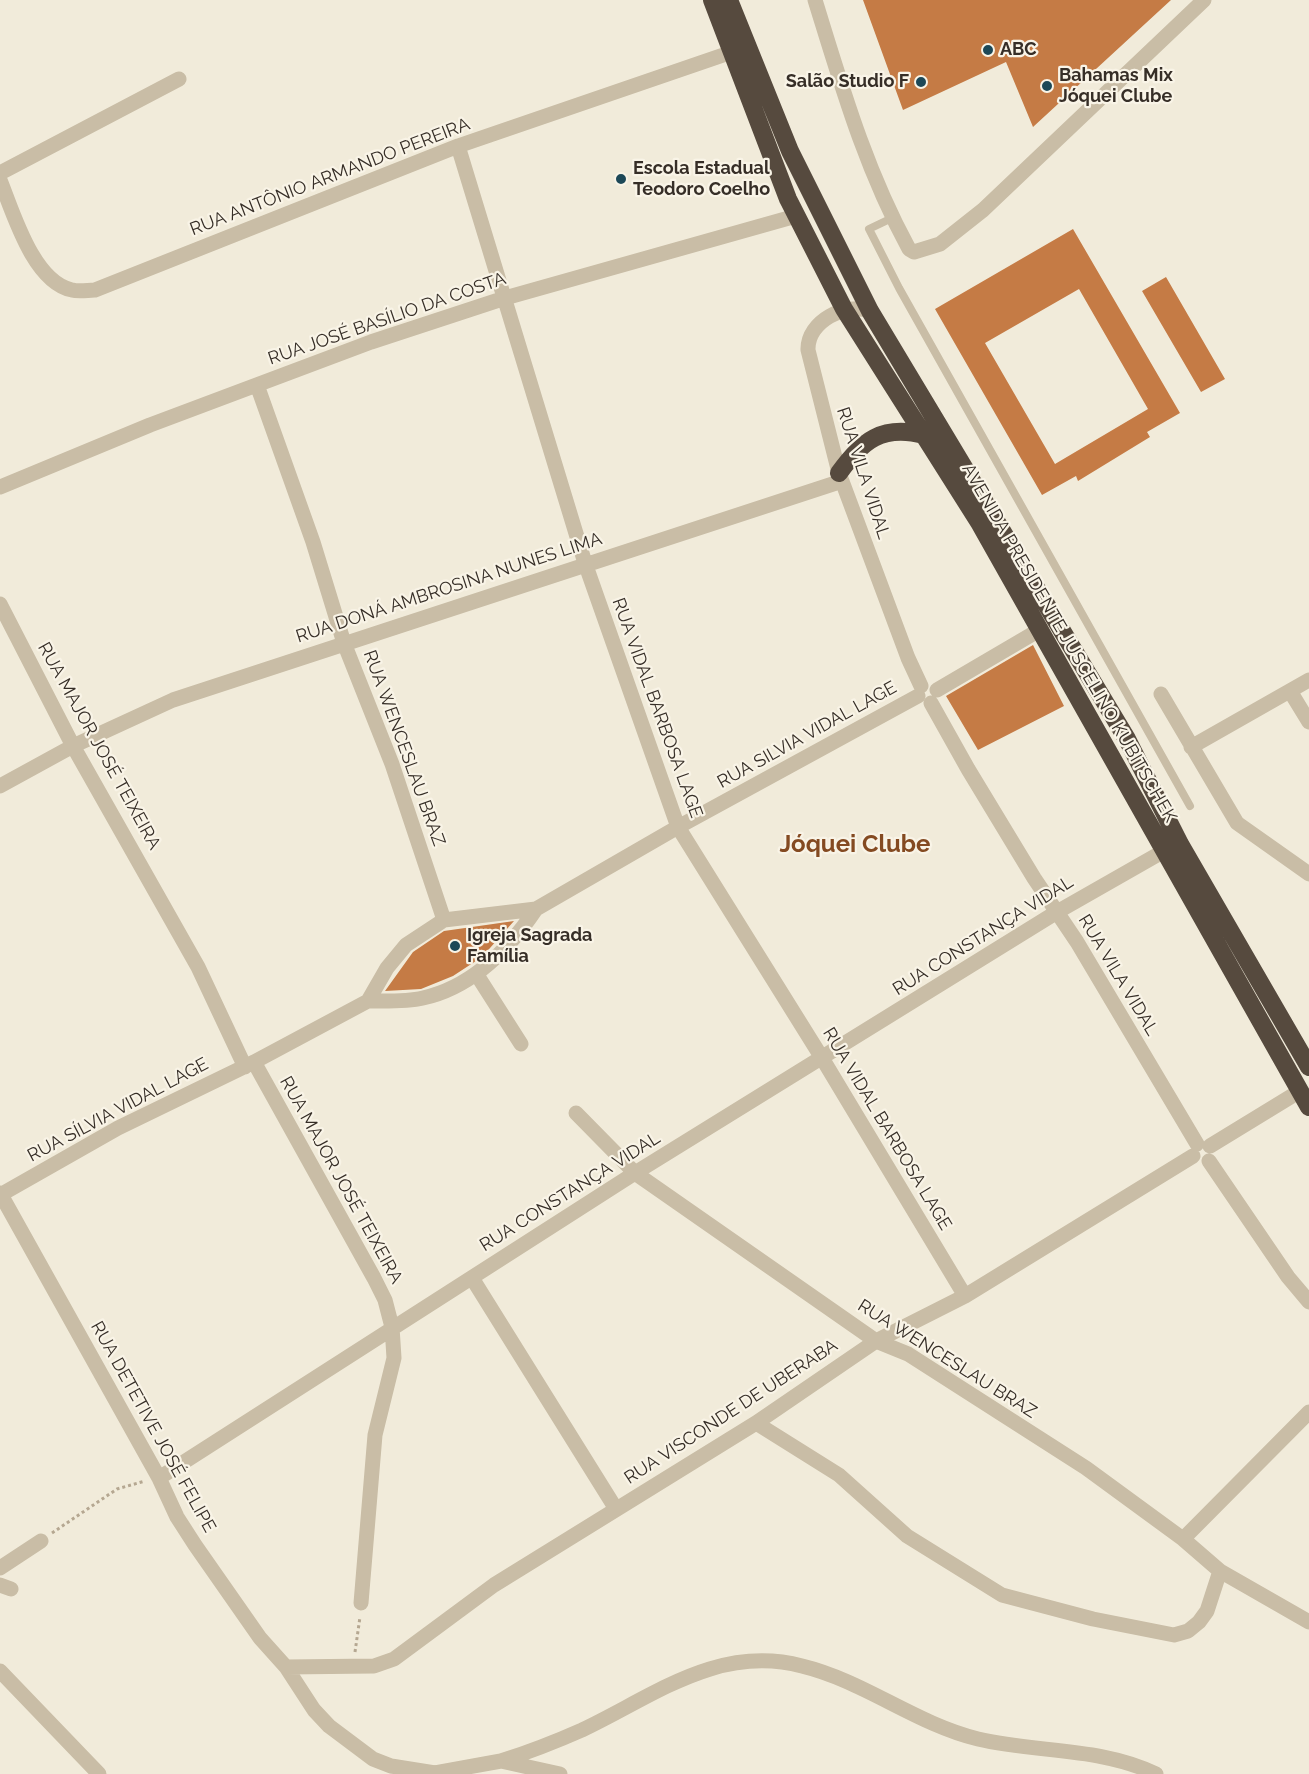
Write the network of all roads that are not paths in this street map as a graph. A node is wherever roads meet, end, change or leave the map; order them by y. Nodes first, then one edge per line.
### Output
1 (712, 0) edge
2 (729, 0) edge
3 (815, 0) edge
4 (1204, 0) edge
5 (732, 52) junction
6 (179, 79) dead end
7 (458, 146) junction
8 (0, 173) edge
9 (0, 180) edge
10 (796, 216) junction
11 (892, 218) junction
12 (855, 281) junction
13 (505, 298) junction
14 (844, 309) junction
15 (870, 311) junction
16 (257, 385) junction
17 (924, 435) junction
18 (841, 477) junction
19 (0, 487) edge
20 (585, 563) junction
21 (0, 604) edge
22 (1041, 629) junction
23 (344, 643) junction
24 (1309, 680) edge
25 (1290, 690) junction
26 (927, 694) junction
27 (1161, 694) dead end
28 (1309, 722) edge
29 (73, 746) junction
30 (1191, 747) junction
31 (0, 786) edge
32 (1190, 806) dead end
33 (678, 827) junction
34 (1164, 851) junction
35 (1309, 874) edge
36 (536, 909) junction
37 (1057, 912) junction
38 (444, 920) junction
39 (477, 975) junction
40 (368, 1001) junction
41 (521, 1044) dead end
42 (822, 1058) junction
43 (250, 1065) junction
44 (1309, 1067) edge
45 (1305, 1099) edge
46 (576, 1113) dead end
47 (1202, 1151) junction
48 (635, 1173) junction
49 (0, 1194) edge
50 (472, 1278) junction
51 (965, 1296) junction
52 (1309, 1302) edge
53 (392, 1327) junction
54 (876, 1341) junction
55 (1309, 1412) edge
56 (756, 1423) junction
57 (159, 1478) junction
58 (616, 1509) junction
59 (1183, 1539) junction
60 (40, 1541) road end
61 (0, 1568) edge
62 (1220, 1571) junction
63 (361, 1603) road end
64 (1309, 1622) edge
65 (286, 1667) junction
66 (0, 1671) edge
67 (501, 1761) junction
68 (99, 1774) edge
69 (560, 1774) edge
70 (1156, 1774) edge

1 - 5 highway, AVENIDA PRESIDENTE JUSCELINO KUBITSCHEK
2 - 12 highway, AVENIDA PRESIDENTE JUSCELINO KUBITSCHEK
3 - 11 street
4 - 11 street
5 - 7 street, RUA ANTÔNIO ARMANDO PEREIRA
5 - 10 highway, AVENIDA PRESIDENTE JUSCELINO KUBITSCHEK
6 - 8 street
7 - 9 street, RUA ANTÔNIO ARMANDO PEREIRA
7 - 13 street, RUA VIDAL BARBOSA LAGE
10 - 13 street, RUA JOSÉ BASÍLIO DA COSTA
10 - 14 highway, AVENIDA PRESIDENTE JUSCELINO KUBITSCHEK
11 - 32 lane
12 - 14 highway
12 - 15 highway, AVENIDA PRESIDENTE JUSCELINO KUBITSCHEK
13 - 16 street, RUA JOSÉ BASÍLIO DA COSTA
13 - 20 street, RUA VIDAL BARBOSA LAGE
14 - 15 street
14 - 17 highway, AVENIDA PRESIDENTE JUSCELINO KUBITSCHEK
14 - 18 street, RUA VILA VIDAL
15 - 44 highway, AVENIDA PRESIDENTE JUSCELINO KUBITSCHEK
16 - 19 street, RUA JOSÉ BASÍLIO DA COSTA
16 - 23 street, RUA WENCESLAU BRAZ
17 - 18 highway
17 - 22 highway, AVENIDA PRESIDENTE JUSCELINO KUBITSCHEK
18 - 20 street, RUA DONÁ AMBROSINA NUNES LIMA
18 - 26 street, RUA VILA VIDAL
20 - 23 street, RUA DONÁ AMBROSINA NUNES LIMA
20 - 33 street, RUA VIDAL BARBOSA LAGE
21 - 29 street, RUA MAJOR JOSÉ TEIXEIRA
22 - 26 street, RUA SILVIA VIDAL LAGE
22 - 34 highway, AVENIDA PRESIDENTE JUSCELINO KUBITSCHEK
23 - 29 street, RUA DONÁ AMBROSINA NUNES LIMA
23 - 38 street, RUA WENCESLAU BRAZ
24 - 25 street
25 - 28 street
25 - 30 street
26 - 33 street, RUA SILVIA VIDAL LAGE
26 - 37 street, RUA VILA VIDAL
27 - 30 street
29 - 31 street, RUA DONÁ AMBROSINA NUNES LIMA
29 - 43 street, RUA MAJOR JOSÉ TEIXEIRA
30 - 35 street
33 - 36 street, RUA SILVIA VIDAL LAGE
33 - 42 street, RUA VIDAL BARBOSA LAGE
34 - 37 street, RUA CONSTANÇA VIDAL
34 - 45 highway, AVENIDA PRESIDENTE JUSCELINO KUBITSCHEK
36 - 38 street, RUA SILVIA VIDAL LAGE
36 - 39 street
37 - 42 street, RUA CONSTANÇA VIDAL
37 - 47 street, RUA VILA VIDAL
38 - 40 street, RUA SILVIA VIDAL LAGE
39 - 40 street
39 - 41 street
40 - 43 street
42 - 48 street, RUA CONSTANÇA VIDAL
42 - 51 street, RUA VIDAL BARBOSA LAGE
43 - 49 street, RUA SÍLVIA VIDAL LAGE
43 - 53 street, RUA MAJOR JOSÉ TEIXEIRA
45 - 47 street, RUA VISCONDE DE UBERABA
46 - 48 street, RUA WENCESLAU BRAZ
47 - 51 street, RUA VISCONDE DE UBERABA
47 - 52 street, RUA VILA VIDAL
48 - 50 street, RUA CONSTANÇA VIDAL
48 - 54 street, RUA WENCESLAU BRAZ
49 - 57 street, RUA DETETIVE JOSÉ FELIPE
50 - 53 street, RUA CONSTANÇA VIDAL
50 - 58 street
51 - 54 street, RUA VISCONDE DE UBERABA
53 - 57 street, RUA CONSTANÇA VIDAL
53 - 63 street, RUA MAJOR JOSÉ TEIXEIRA
54 - 56 street, RUA VISCONDE DE UBERABA
54 - 59 street, RUA WENCESLAU BRAZ
55 - 59 street
56 - 58 street, RUA VISCONDE DE UBERABA
56 - 62 street
57 - 65 street, RUA DETETIVE JOSÉ FELIPE
58 - 65 street, RUA VISCONDE DE UBERABA
59 - 62 street, RUA WENCESLAU BRAZ
60 - 61 street
62 - 64 street, RUA WENCESLAU BRAZ
65 - 67 street, RUA DETETIVE JOSÉ FELIPE
66 - 68 street
67 - 69 street
67 - 70 street, RUA DETETIVE JOSÉ FELIPE

